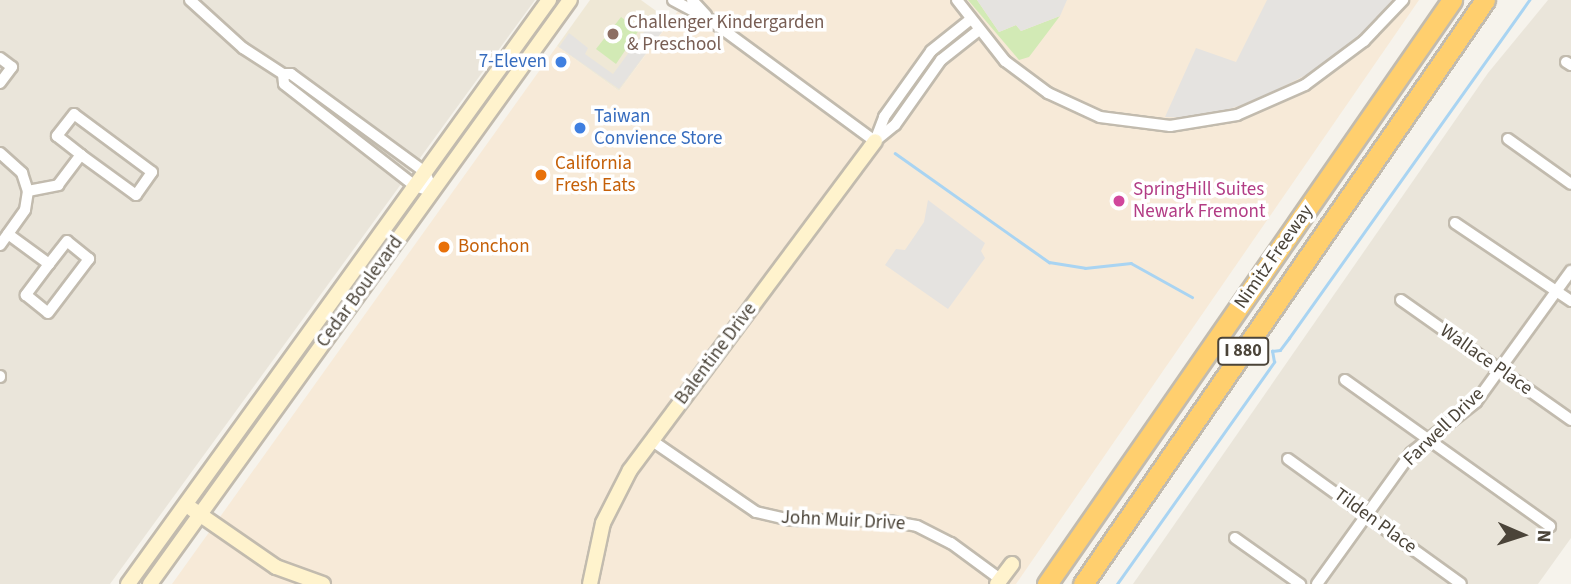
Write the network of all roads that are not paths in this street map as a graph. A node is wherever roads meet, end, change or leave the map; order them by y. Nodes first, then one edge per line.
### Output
1 (549, 0) edge
2 (570, 0) edge
3 (673, 0) edge
4 (692, 0) edge
5 (957, 0) edge
6 (1403, 0) edge
7 (1441, 0) edge
8 (1452, 0) edge
9 (1486, 1) edge
10 (194, 2) edge
11 (971, 19) junction
12 (710, 20) junction
13 (979, 30) junction
14 (0, 58) edge
15 (283, 74) junction
16 (0, 83) edge
17 (1368, 120) junction
18 (1508, 139) dead end
19 (875, 141) junction
20 (0, 153) edge
21 (81, 155) junction
22 (425, 172) junction
23 (1571, 184) edge
24 (415, 186) junction
25 (28, 191) junction
26 (433, 192) junction
27 (1455, 223) dead end
28 (8, 234) junction
29 (0, 245) edge
30 (49, 264) junction
31 (1571, 271) edge
32 (1556, 290) junction
33 (1401, 300) dead end
34 (1571, 301) edge
35 (1500, 369) junction
36 (1345, 380) dead end
37 (1571, 420) edge
38 (1427, 438) junction
39 (651, 440) junction
40 (1288, 459) dead end
41 (186, 504) junction
42 (199, 514) junction
43 (1367, 514) junction
44 (1550, 526) dead end
45 (1236, 538) dead end
46 (1012, 564) dead end
47 (998, 582) edge
48 (128, 584) edge
49 (150, 584) edge
50 (323, 584) edge
51 (590, 584) edge
52 (1047, 584) edge
53 (1083, 584) edge
54 (1300, 584) edge
55 (1317, 584) edge
56 (1461, 584) edge

1 - 22 main road, Cedar Boulevard
2 - 26 main road, Cedar Boulevard
3 - 12 street
4 - 12 street
5 - 11 street
6 - 13 street
7 - 17 highway
8 - 17 highway, Nimitz Freeway / I 880
9 - 53 highway, Nimitz Freeway / I 880
10 - 15 street
11 - 13 street
11 - 19 street, Balentine Drive
12 - 19 street
13 - 19 street, Balentine Drive
14 - 16 street
15 - 22 street
15 - 24 street
17 - 52 highway, Nimitz Freeway / I 880
18 - 23 street
19 - 39 main road, Balentine Drive
20 - 25 street
21 - 21 street
21 - 25 street
22 - 24 main road, Cedar Boulevard
22 - 26 street
24 - 26 street
24 - 41 main road, Cedar Boulevard
25 - 28 street
26 - 42 main road, Cedar Boulevard
27 - 32 street
28 - 29 street
28 - 30 street
30 - 30 street
31 - 32 street, Farwell Drive
32 - 34 street
32 - 35 street, Farwell Drive
33 - 35 street, Wallace Place
35 - 37 street, Wallace Place
35 - 38 street, Farwell Drive
36 - 38 street
38 - 43 street, Farwell Drive
38 - 44 street
39 - 47 street, John Muir Drive
39 - 51 main road, Balentine Drive
40 - 43 street, Tilden Place
41 - 42 main road
41 - 48 main road, Cedar Boulevard
42 - 49 main road, Cedar Boulevard
42 - 50 main road
43 - 55 street, Farwell Drive
43 - 56 street, Tilden Place
45 - 54 street
46 - 47 main road

